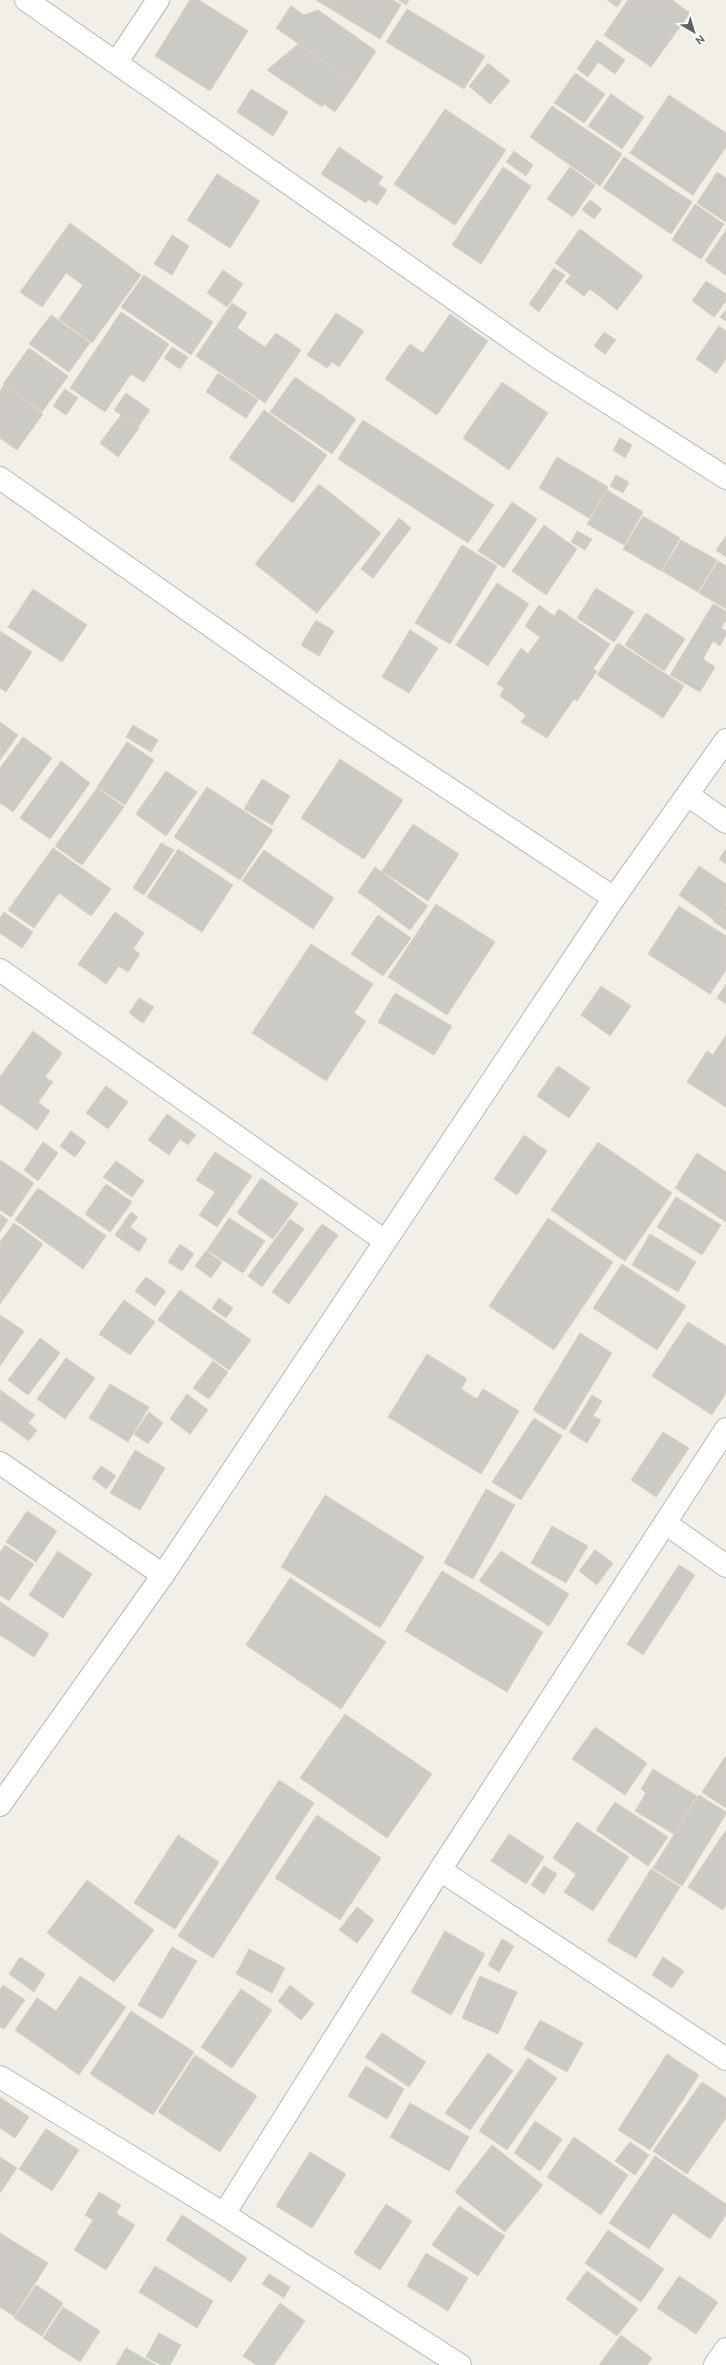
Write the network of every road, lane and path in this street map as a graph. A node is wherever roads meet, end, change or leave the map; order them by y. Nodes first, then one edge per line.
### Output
1 (26, 0) edge
2 (158, 0) edge
3 (116, 63) junction
4 (0, 478) edge
5 (726, 478) edge
6 (726, 740) edge
7 (688, 795) junction
8 (726, 822) edge
9 (614, 898) junction
10 (0, 970) edge
11 (385, 1241) junction
12 (726, 1429) edge
13 (0, 1463) edge
14 (665, 1523) junction
15 (726, 1566) edge
16 (163, 1575) junction
17 (0, 1805) edge
18 (440, 1870) junction
19 (726, 2059) edge
20 (0, 2077) edge
21 (224, 2214) junction
22 (726, 2349) edge
23 (460, 2365) edge
24 (715, 2365) edge

1 - 3 street
2 - 3 street
3 - 5 street
4 - 9 street
6 - 7 street
7 - 8 street
7 - 9 street
9 - 11 street
10 - 11 street
11 - 16 street
12 - 14 street
13 - 16 street
14 - 15 street
14 - 18 street
16 - 17 street
18 - 19 street
18 - 21 street
20 - 21 street
21 - 23 street
22 - 24 street

